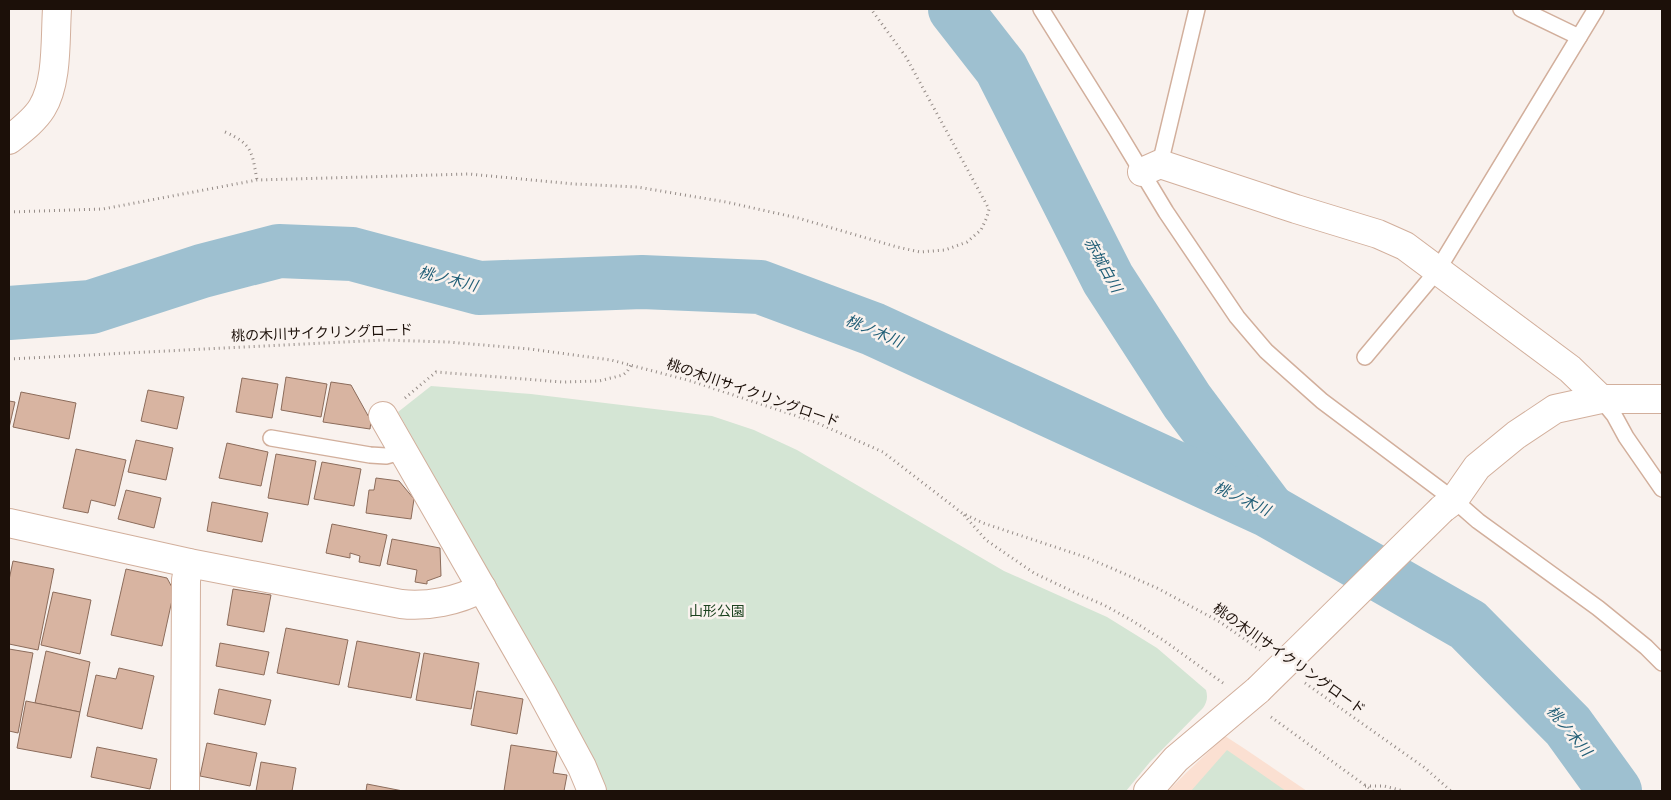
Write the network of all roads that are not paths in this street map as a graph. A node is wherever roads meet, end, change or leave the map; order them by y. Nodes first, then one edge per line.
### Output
1 (57, 9) edge
2 (1041, 9) edge
3 (1197, 9) edge
4 (1520, 9) edge
5 (1596, 9) edge
6 (1579, 38) junction
7 (9, 140) edge
8 (1151, 168) junction
9 (1437, 271) junction
10 (1365, 357) dead end
11 (1601, 399) junction
12 (1662, 399) edge
13 (383, 416) road end
14 (271, 438) dead end
15 (404, 451) junction
16 (1662, 489) edge
17 (1448, 504) junction
18 (9, 523) edge
19 (189, 564) junction
20 (482, 588) junction
21 (1662, 663) edge
22 (185, 791) edge
23 (592, 791) edge
24 (1148, 791) edge

1 - 7 street
2 - 8 lane
3 - 8 lane
4 - 6 lane
5 - 6 lane
6 - 9 lane
8 - 9 street
8 - 17 lane
9 - 10 lane
9 - 11 street
11 - 12 street
11 - 16 lane
11 - 17 street
13 - 15 street
14 - 15 lane
15 - 20 street
17 - 21 lane
17 - 24 street, bridge
18 - 19 street
19 - 20 street
19 - 22 street
20 - 23 street

